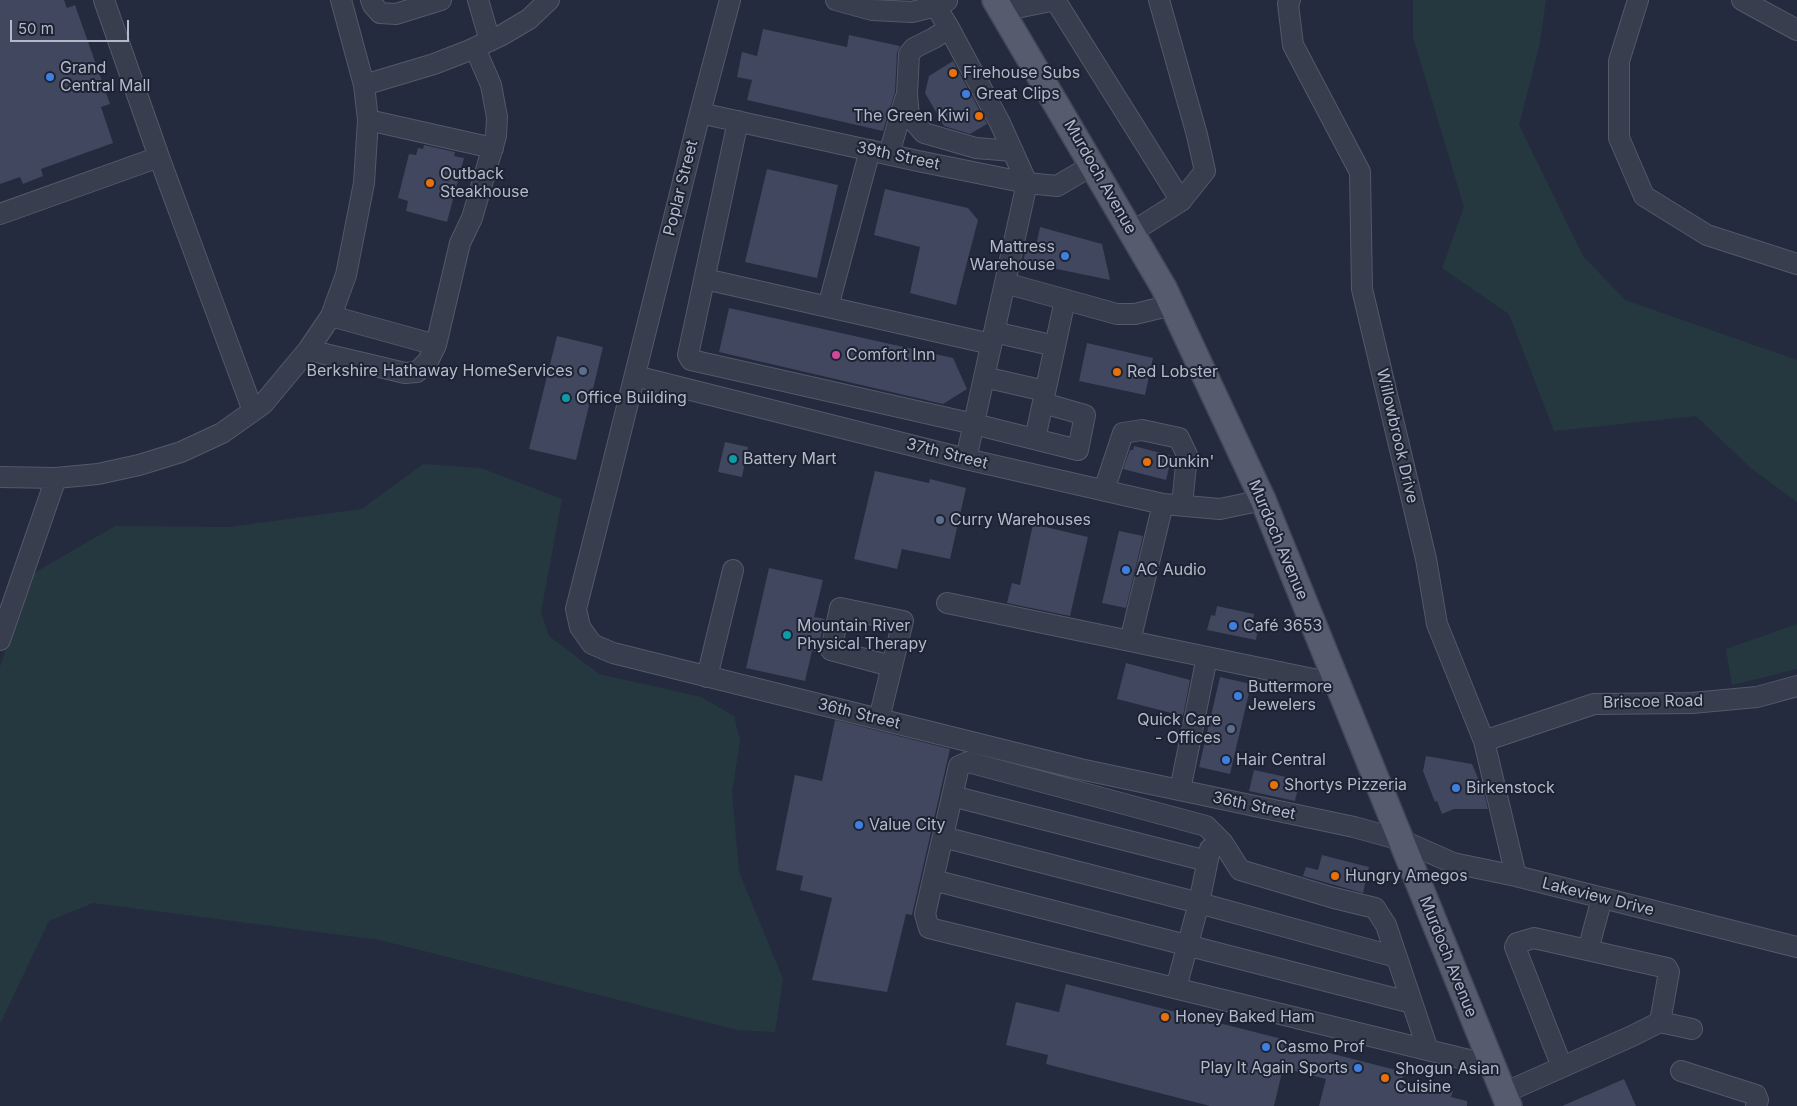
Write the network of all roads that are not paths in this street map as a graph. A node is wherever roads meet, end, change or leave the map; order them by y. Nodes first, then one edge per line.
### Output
1 (104, 0) edge
2 (341, 0) edge
3 (371, 0) edge
4 (441, 0) edge
5 (478, 0) edge
6 (550, 0) edge
7 (730, 0) edge
8 (836, 0) edge
9 (1055, 0) edge
10 (1159, 0) edge
11 (1290, 0) edge
12 (1638, 0) edge
13 (1742, 0) edge
14 (939, 2) edge
15 (998, 5) edge
16 (949, 28) junction
17 (1797, 30) edge
18 (482, 44) junction
19 (364, 85) junction
20 (907, 94) junction
21 (700, 113) junction
22 (368, 120) junction
23 (738, 121) junction
24 (492, 148) junction
25 (1013, 151) junction
26 (879, 152) junction
27 (159, 157) junction
28 (1093, 165) junction
29 (1027, 183) junction
30 (1181, 201) junction
31 (0, 214) edge
32 (1132, 232) junction
33 (1797, 264) edge
34 (705, 279) junction
35 (1005, 283) junction
36 (1065, 300) junction
37 (1172, 305) junction
38 (828, 307) junction
39 (331, 316) junction
40 (993, 338) junction
41 (436, 345) junction
42 (1055, 346) junction
43 (308, 350) junction
44 (635, 376) junction
45 (984, 377) junction
46 (1044, 397) junction
47 (253, 411) junction
48 (974, 424) junction
49 (1035, 439) junction
50 (966, 459) junction
51 (0, 477) edge
52 (56, 478) junction
53 (1104, 490) junction
54 (1263, 500) junction
55 (1172, 504) junction
56 (733, 570) dead end
57 (947, 603) dead end
58 (0, 640) edge
59 (1130, 641) junction
60 (1206, 657) junction
61 (891, 666) dead end
62 (707, 677) junction
63 (1337, 684) junction
64 (1797, 686) edge
65 (879, 719) junction
66 (1484, 741) junction
67 (1180, 790) junction
68 (952, 796) junction
69 (1214, 834) junction
70 (943, 837) junction
71 (1401, 840) junction
72 (1207, 861) junction
73 (1516, 876) junction
74 (933, 880) junction
75 (1602, 898) junction
76 (1199, 903) junction
77 (1186, 946) junction
78 (1797, 947) edge
79 (1588, 950) junction
80 (1396, 957) junction
81 (1176, 988) junction
82 (1412, 1003) junction
83 (1660, 1022) junction
84 (1692, 1029) dead end
85 (1428, 1050) junction
86 (1493, 1066) junction
87 (1562, 1067) junction
88 (1681, 1071) dead end
89 (1506, 1099) edge
90 (1756, 1106) edge

1 - 27 street
2 - 19 street
3 - 4 street
5 - 18 street
6 - 18 street
7 - 21 street, Poplar Street
8 - 14 street
9 - 15 street
9 - 30 street
10 - 30 street
11 - 66 street, Willowbrook Drive
12 - 33 street
13 - 17 street
14 - 16 street
15 - 28 main road, Murdoch Avenue
16 - 20 street
16 - 25 street
18 - 19 street
18 - 24 street
19 - 22 street
20 - 25 street
20 - 26 street
21 - 23 street, 39th Street
21 - 44 street, Poplar Street
22 - 24 street
22 - 39 street
23 - 26 street, 39th Street
23 - 34 street
24 - 41 street
25 - 29 street
26 - 29 street, 39th Street
26 - 38 street
27 - 31 street
27 - 47 street
28 - 29 street, 39th Street
28 - 32 main road, Murdoch Avenue
29 - 35 street
30 - 32 street
32 - 37 main road, Murdoch Avenue
34 - 38 street
34 - 48 street
35 - 36 street
35 - 40 street
36 - 37 street
36 - 42 street
37 - 54 main road, Murdoch Avenue
38 - 40 street
39 - 41 street
39 - 43 street
40 - 42 street
40 - 45 street
41 - 43 street
42 - 46 street
43 - 47 street
44 - 50 street, 37th Street
44 - 62 street, 36th Street
45 - 46 street
45 - 48 street
46 - 49 street
46 - 49 street
47 - 52 street
48 - 49 street
48 - 50 street
50 - 53 street, 37th Street
51 - 52 street
52 - 58 street
53 - 55 street, 37th Street
53 - 55 street
54 - 55 street, 37th Street
54 - 63 main road, Murdoch Avenue
55 - 59 street
56 - 62 street
57 - 59 street
59 - 60 street
60 - 63 street
60 - 67 street
61 - 65 street
62 - 65 street, 36th Street
63 - 71 main road, Murdoch Avenue
64 - 66 street, Briscoe Road
65 - 67 street, 36th Street
66 - 73 street, Willowbrook Drive
67 - 71 street, 36th Street
68 - 69 street
68 - 70 street
68 - 72 street
69 - 72 street
69 - 80 street
70 - 74 street
70 - 76 street
71 - 73 street, Lakeview Drive
71 - 86 main road, Murdoch Avenue
72 - 76 street
73 - 75 street, Lakeview Drive
74 - 77 street
74 - 81 street
75 - 78 street, Lakeview Drive
75 - 79 street
76 - 77 street
76 - 80 street
77 - 81 street
77 - 82 street
79 - 83 street
79 - 87 street
80 - 82 street
81 - 85 street
82 - 85 street
83 - 84 street
83 - 87 street
85 - 86 street
86 - 89 main road, Murdoch Avenue
87 - 89 street
88 - 90 street

